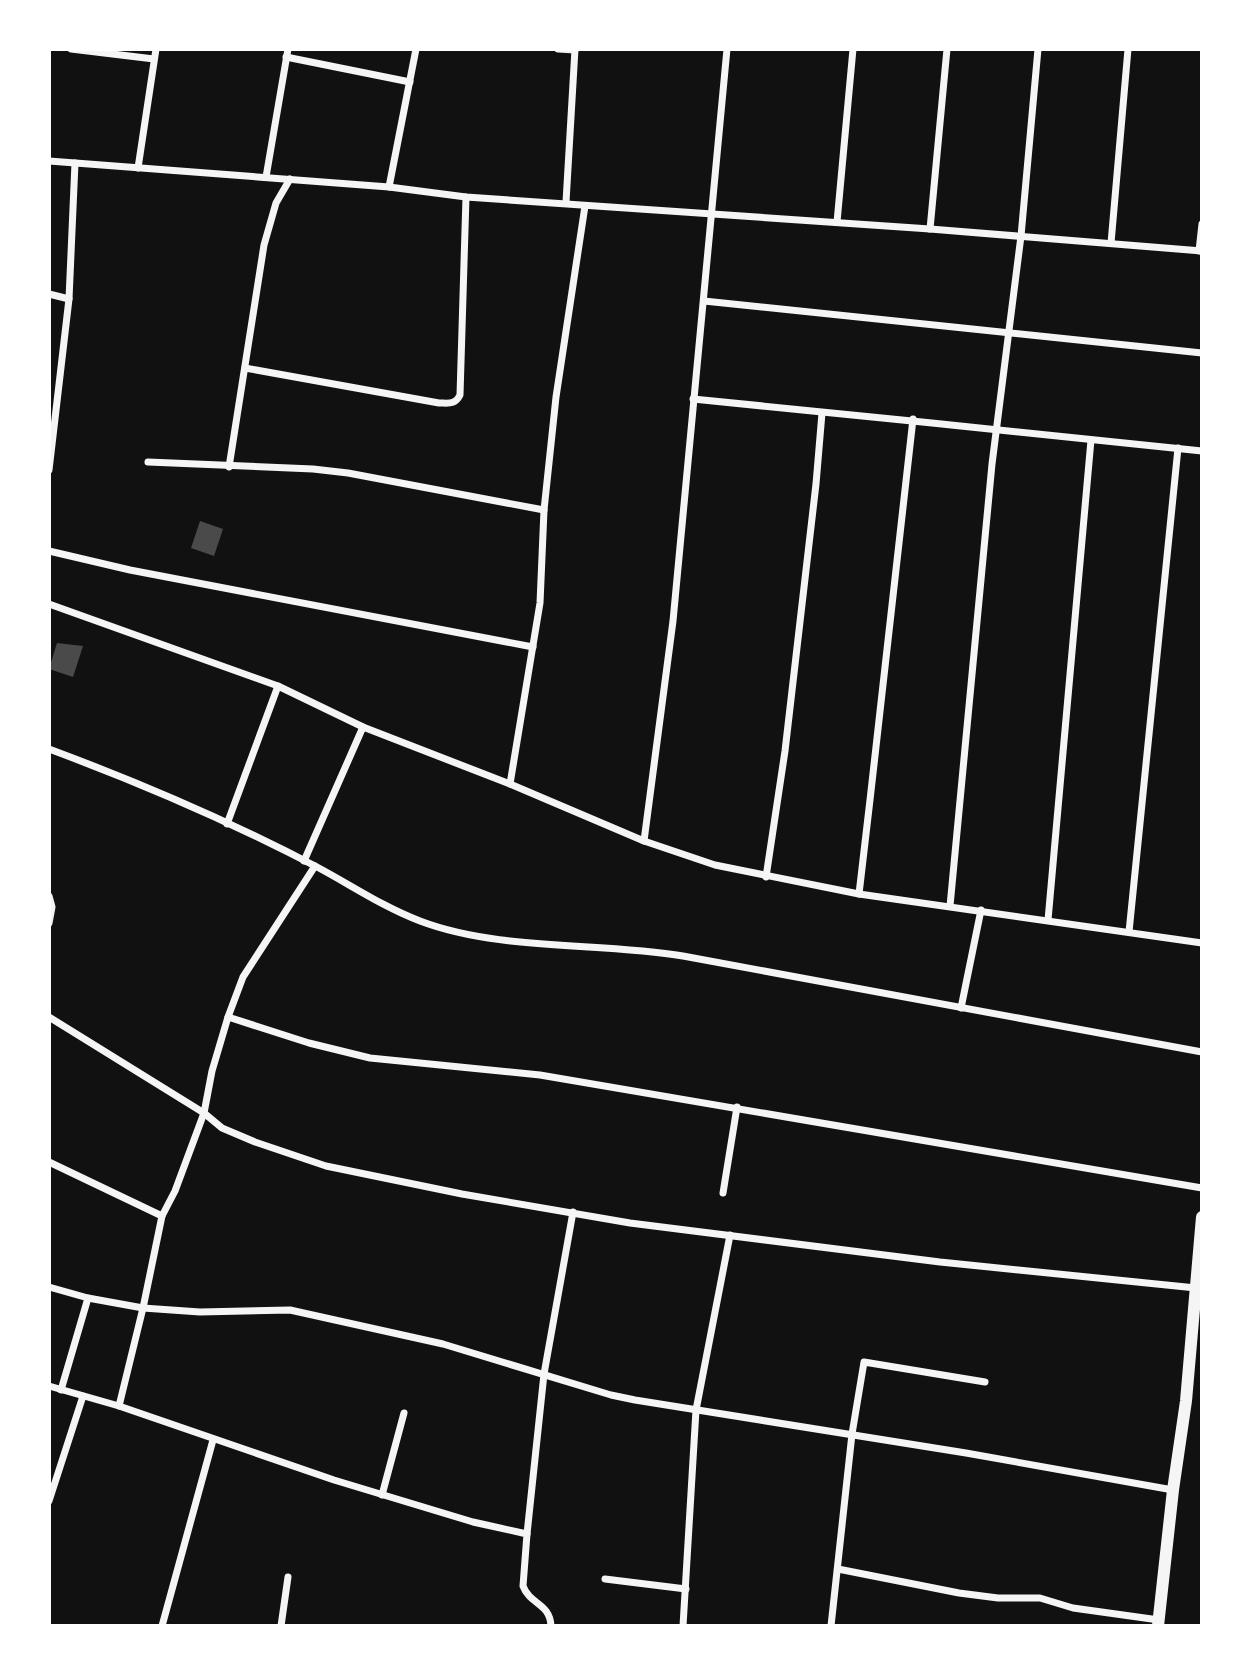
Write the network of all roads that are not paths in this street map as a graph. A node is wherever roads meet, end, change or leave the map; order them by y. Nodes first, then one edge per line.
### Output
1 (71, 49) edge
2 (156, 49) edge
3 (416, 49) edge
4 (558, 49) edge
5 (727, 49) edge
6 (853, 49) edge
7 (947, 49) edge
8 (1038, 49) edge
9 (1128, 49) edge
10 (575, 50) edge
11 (287, 53) edge
12 (154, 59) junction
13 (410, 82) junction
14 (49, 162) edge
15 (75, 163) junction
16 (138, 168) junction
17 (266, 177) junction
18 (290, 179) junction
19 (389, 187) junction
20 (466, 197) junction
21 (566, 202) junction
22 (585, 206) junction
23 (713, 213) junction
24 (837, 222) junction
25 (1202, 224) edge
26 (930, 229) junction
27 (1021, 236) junction
28 (1111, 243) junction
29 (1201, 251) edge
30 (49, 295) edge
31 (69, 299) junction
32 (704, 301) junction
33 (1009, 331) junction
34 (1202, 353) edge
35 (245, 368) junction
36 (693, 399) junction
37 (822, 413) junction
38 (913, 419) junction
39 (997, 430) junction
40 (1091, 440) junction
41 (1178, 448) junction
42 (1202, 451) edge
43 (148, 462) dead end
44 (229, 467) junction
45 (49, 470) edge
46 (544, 510) junction
47 (49, 551) edge
48 (49, 604) edge
49 (533, 647) junction
50 (278, 687) junction
51 (363, 727) junction
52 (49, 749) edge
53 (510, 784) junction
54 (228, 824) junction
55 (644, 841) junction
56 (304, 861) junction
57 (315, 866) junction
58 (766, 877) junction
59 (859, 894) junction
60 (49, 896) edge
61 (950, 906) junction
62 (981, 911) junction
63 (1048, 920) junction
64 (49, 923) edge
65 (1129, 932) junction
66 (1202, 943) edge
67 (961, 1008) junction
68 (49, 1017) edge
69 (228, 1017) junction
70 (1202, 1052) edge
71 (737, 1107) junction
72 (204, 1113) junction
73 (49, 1162) edge
74 (1202, 1188) edge
75 (723, 1192) dead end
76 (573, 1212) junction
77 (162, 1216) junction
78 (1202, 1217) edge
79 (730, 1235) junction
80 (49, 1287) edge
81 (1196, 1288) junction
82 (88, 1298) junction
83 (143, 1308) junction
84 (544, 1374) junction
85 (985, 1382) dead end
86 (49, 1386) edge
87 (61, 1390) junction
88 (83, 1396) junction
89 (119, 1406) junction
90 (696, 1410) junction
91 (404, 1413) dead end
92 (852, 1434) junction
93 (213, 1440) junction
94 (1173, 1490) junction
95 (382, 1495) junction
96 (49, 1501) edge
97 (527, 1534) junction
98 (838, 1569) junction
99 (288, 1577) dead end
100 (605, 1579) dead end
101 (685, 1589) junction
102 (1158, 1623) edge
103 (162, 1626) edge
104 (281, 1626) edge
105 (551, 1626) edge
106 (683, 1626) edge
107 (831, 1626) edge

1 - 12 street
2 - 12 street
3 - 13 street
4 - 10 street
5 - 23 street
6 - 24 street
7 - 26 street
8 - 27 street
9 - 28 street
10 - 21 street
11 - 13 street
11 - 17 street
12 - 16 street
13 - 19 street
14 - 15 street
15 - 16 street
15 - 31 street
16 - 17 street
17 - 18 street
18 - 19 street
18 - 35 street
19 - 20 street
20 - 21 street
20 - 35 street
21 - 22 street
22 - 23 street
22 - 46 street
23 - 24 street
23 - 32 street
24 - 26 street
25 - 29 street
26 - 27 street
27 - 28 street
27 - 33 street
28 - 29 street
30 - 31 street
31 - 45 street
32 - 33 street
32 - 36 street
33 - 34 street
33 - 39 street
35 - 44 street
36 - 37 street
36 - 55 street
37 - 38 street
37 - 58 street
38 - 39 street
38 - 59 street
39 - 40 street
39 - 61 street
40 - 41 street
40 - 63 street
41 - 42 street
41 - 65 street
43 - 44 street
44 - 46 street
46 - 49 street
47 - 49 street
48 - 50 street
49 - 53 street
50 - 51 street
50 - 54 street
51 - 53 street
51 - 56 street
52 - 54 street
53 - 55 street
54 - 56 street
55 - 58 street
56 - 57 street
57 - 67 street
57 - 69 street
58 - 59 street
59 - 61 street
60 - 64 street
61 - 62 street
62 - 63 street
62 - 67 street
63 - 65 street
65 - 66 street
67 - 70 street
68 - 72 street
69 - 71 street
69 - 72 street
71 - 74 street
71 - 75 street
72 - 76 street
72 - 77 street
73 - 77 street
76 - 79 street
76 - 84 street
77 - 83 street
78 - 81 street
79 - 81 street
79 - 90 street
80 - 82 street
81 - 94 street
82 - 83 street
82 - 87 street
83 - 84 street
83 - 89 street
84 - 90 street
84 - 97 street
85 - 92 street
86 - 87 street
87 - 88 street
88 - 89 street
88 - 96 street
89 - 93 street
90 - 92 street
90 - 101 street
91 - 95 street
92 - 94 street
92 - 98 street
93 - 95 street
93 - 103 street
94 - 102 street
95 - 97 street
97 - 105 street
98 - 102 street
98 - 107 street
99 - 104 street
100 - 101 street
101 - 106 street

